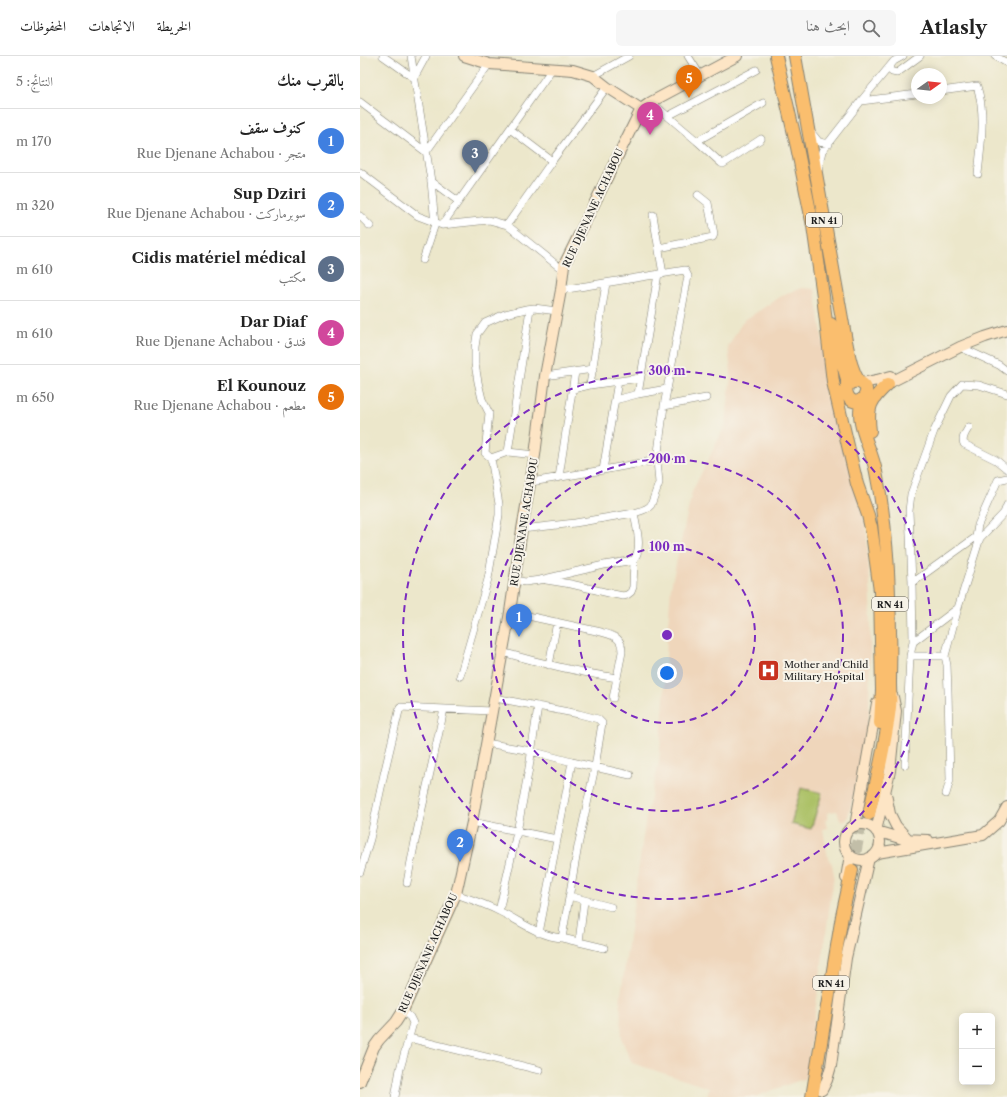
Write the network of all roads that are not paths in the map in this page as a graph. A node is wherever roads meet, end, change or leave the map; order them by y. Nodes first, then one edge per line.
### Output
1 (383, 56) edge
2 (411, 56) edge
3 (426, 56) edge
4 (464, 56) edge
5 (629, 56) edge
6 (688, 56) edge
7 (737, 56) edge
8 (776, 56) edge
9 (795, 56) edge
10 (903, 56) edge
11 (920, 56) edge
12 (988, 56) edge
13 (1001, 60) edge
14 (485, 61) edge
15 (888, 68) junction
16 (552, 69) junction
17 (756, 70) dead end
18 (700, 75) junction
19 (593, 76) junction
20 (414, 78) junction
21 (607, 87) junction
22 (947, 89) edge
23 (911, 95) edge
24 (861, 101) junction
25 (360, 102) edge
26 (651, 102) junction
27 (763, 103) dead end
28 (641, 108) junction
29 (668, 116) junction
30 (510, 129) junction
31 (808, 129) junction
32 (761, 140) dead end
33 (697, 141) junction
34 (828, 144) junction
35 (426, 152) junction
36 (552, 161) junction
37 (360, 172) edge
38 (978, 174) dead end
39 (816, 176) junction
40 (431, 181) junction
41 (698, 195) dead end
42 (458, 201) junction
43 (653, 215) dead end
44 (360, 216) edge
45 (439, 225) junction
46 (507, 225) junction
47 (370, 226) dead end
48 (659, 248) junction
49 (423, 260) dead end
50 (563, 270) junction
51 (661, 274) junction
52 (606, 283) junction
53 (561, 290) junction
54 (823, 296) junction
55 (530, 309) junction
56 (557, 311) junction
57 (1007, 331) edge
58 (960, 347) junction
59 (927, 363) junction
60 (593, 369) junction
61 (1007, 371) edge
62 (575, 372) junction
63 (545, 376) junction
64 (640, 378) junction
65 (618, 381) junction
66 (888, 384) junction
67 (590, 385) junction
68 (573, 389) junction
69 (667, 389) junction
70 (863, 389) junction
71 (847, 390) junction
72 (638, 394) junction
73 (1007, 394) edge
74 (706, 398) dead end
75 (615, 400) junction
76 (664, 406) junction
77 (969, 427) dead end
78 (508, 452) junction
79 (535, 455) junction
80 (491, 458) junction
81 (657, 460) junction
82 (1007, 469) edge
83 (603, 470) junction
84 (876, 470) junction
85 (559, 477) junction
86 (1007, 478) edge
87 (531, 482) junction
88 (1007, 505) edge
89 (634, 513) junction
90 (522, 529) junction
91 (872, 533) junction
92 (978, 537) junction
93 (634, 560) junction
94 (515, 580) junction
95 (540, 580) junction
96 (912, 583) junction
97 (958, 608) junction
98 (510, 612) junction
99 (557, 622) junction
100 (913, 642) junction
101 (502, 652) junction
102 (910, 656) junction
103 (945, 656) junction
104 (549, 665) junction
105 (460, 676) dead end
106 (617, 678) junction
107 (886, 688) junction
108 (495, 698) junction
109 (613, 698) dead end
110 (538, 706) junction
111 (444, 709) junction
112 (492, 711) junction
113 (486, 743) junction
114 (531, 751) junction
115 (572, 762) junction
116 (905, 765) dead end
117 (595, 767) junction
118 (630, 776) dead end
119 (886, 791) junction
120 (946, 794) dead end
121 (1007, 808) edge
122 (867, 815) junction
123 (472, 822) junction
124 (855, 826) junction
125 (876, 831) junction
126 (517, 832) junction
127 (557, 839) junction
128 (908, 844) junction
129 (850, 855) junction
130 (873, 855) junction
131 (858, 871) junction
132 (360, 872) edge
133 (407, 883) dead end
134 (456, 894) junction
135 (569, 896) junction
136 (584, 901) junction
137 (611, 906) dead end
138 (499, 911) junction
139 (539, 932) junction
140 (562, 938) junction
141 (579, 942) junction
142 (604, 948) dead end
143 (403, 1011) junction
144 (409, 1038) junction
145 (539, 1070) dead end
146 (360, 1082) edge
147 (817, 1093) edge
148 (395, 1097) edge

1 - 20 street
2 - 20 street
3 - 20 street
4 - 14 main road
5 - 19 street
6 - 18 street
7 - 18 main road
8 - 54 highway, RN 41
9 - 31 highway, RN 41
10 - 15 street
11 - 15 street
12 - 13 street
14 - 16 main road
14 - 35 street
15 - 24 street
16 - 19 main road
16 - 30 street
17 - 29 street
18 - 26 main road
19 - 21 main road
20 - 35 street
21 - 28 main road
21 - 36 street
22 - 38 street
23 - 24 street
24 - 34 street
25 - 35 street
26 - 28 main road
26 - 29 street
27 - 33 street
28 - 50 main road, RUE DJENANE ACHABOU
29 - 33 street
30 - 36 street
30 - 42 street
31 - 34 street
31 - 39 highway, RN 41
32 - 33 street
34 - 39 street
35 - 40 street
36 - 46 street
37 - 45 street
39 - 70 highway, RN 41
40 - 42 street
40 - 45 street
41 - 48 street
42 - 45 street
43 - 48 street
44 - 47 street
45 - 46 street
45 - 49 street
46 - 50 street
48 - 51 street
50 - 53 main road, RUE DJENANE ACHABOU
51 - 52 street
51 - 64 street
51 - 69 street
52 - 53 street
52 - 60 street
53 - 56 main road, RUE DJENANE ACHABOU
54 - 71 highway, RN 41
54 - 91 highway
55 - 56 street
55 - 78 street
55 - 80 street
56 - 63 main road, RUE DJENANE ACHABOU
57 - 58 main road
58 - 59 main road
58 - 61 street
59 - 66 main road
59 - 70 main road
60 - 62 street
60 - 67 street
62 - 63 street
62 - 68 street
63 - 79 main road, RUE DJENANE ACHABOU
64 - 65 street
64 - 72 street
65 - 67 street
65 - 75 street
66 - 70 main road
66 - 84 highway
67 - 68 street
68 - 85 street
69 - 72 street
69 - 76 street
70 - 71 highway
70 - 71 highway
70 - 84 highway, RN 41
71 - 91 highway, RN 41
72 - 75 street
73 - 96 street
74 - 76 street
75 - 83 street
76 - 81 street
77 - 82 street
78 - 79 street
78 - 80 street
79 - 87 main road, RUE DJENANE ACHABOU
80 - 105 street
81 - 83 street
81 - 89 street
83 - 85 street
84 - 107 highway, RN 41
85 - 87 street
86 - 92 street
87 - 90 main road, RUE DJENANE ACHABOU
88 - 92 street
89 - 90 street
89 - 93 street
90 - 94 main road, RUE DJENANE ACHABOU
91 - 107 highway, RN 41
92 - 96 street
92 - 97 street
93 - 95 street
93 - 95 street
94 - 95 street
94 - 98 main road, RUE DJENANE ACHABOU
96 - 100 street
97 - 100 street
97 - 103 street
98 - 99 street
98 - 101 main road, RUE DJENANE ACHABOU
99 - 104 street
99 - 106 street
100 - 102 street
101 - 104 street
101 - 108 main road, RUE DJENANE ACHABOU
102 - 103 street
102 - 116 street
103 - 120 street
104 - 106 street
106 - 109 street
107 - 119 main road
107 - 122 highway, RN 41
108 - 110 street
108 - 112 main road, RUE DJENANE ACHABOU
110 - 114 street
110 - 117 street
111 - 112 street
111 - 132 street
111 - 133 street
112 - 113 main road, RUE DJENANE ACHABOU
113 - 114 street
113 - 123 main road, RUE DJENANE ACHABOU
114 - 115 street
114 - 126 street
115 - 117 street
115 - 127 street
117 - 118 street
117 - 135 street
119 - 122 main road
119 - 128 main road
121 - 128 main road
122 - 124 main road
122 - 125 main road
123 - 126 street
123 - 134 main road, RUE DJENANE ACHABOU
124 - 125 main road
124 - 129 main road
125 - 128 main road
125 - 130 main road
126 - 127 street
126 - 138 street
127 - 139 street
128 - 130 main road
128 - 131 main road
129 - 130 main road
129 - 131 main road
130 - 131 main road
131 - 147 highway, RN 41
134 - 138 street
134 - 143 main road, RUE DJENANE ACHABOU
135 - 136 street
135 - 140 street
136 - 137 street
136 - 141 street
138 - 139 street
139 - 140 street
140 - 141 street
141 - 142 street
143 - 144 street
143 - 146 main road, RUE DJENANE ACHABOU
144 - 145 street
144 - 148 street

